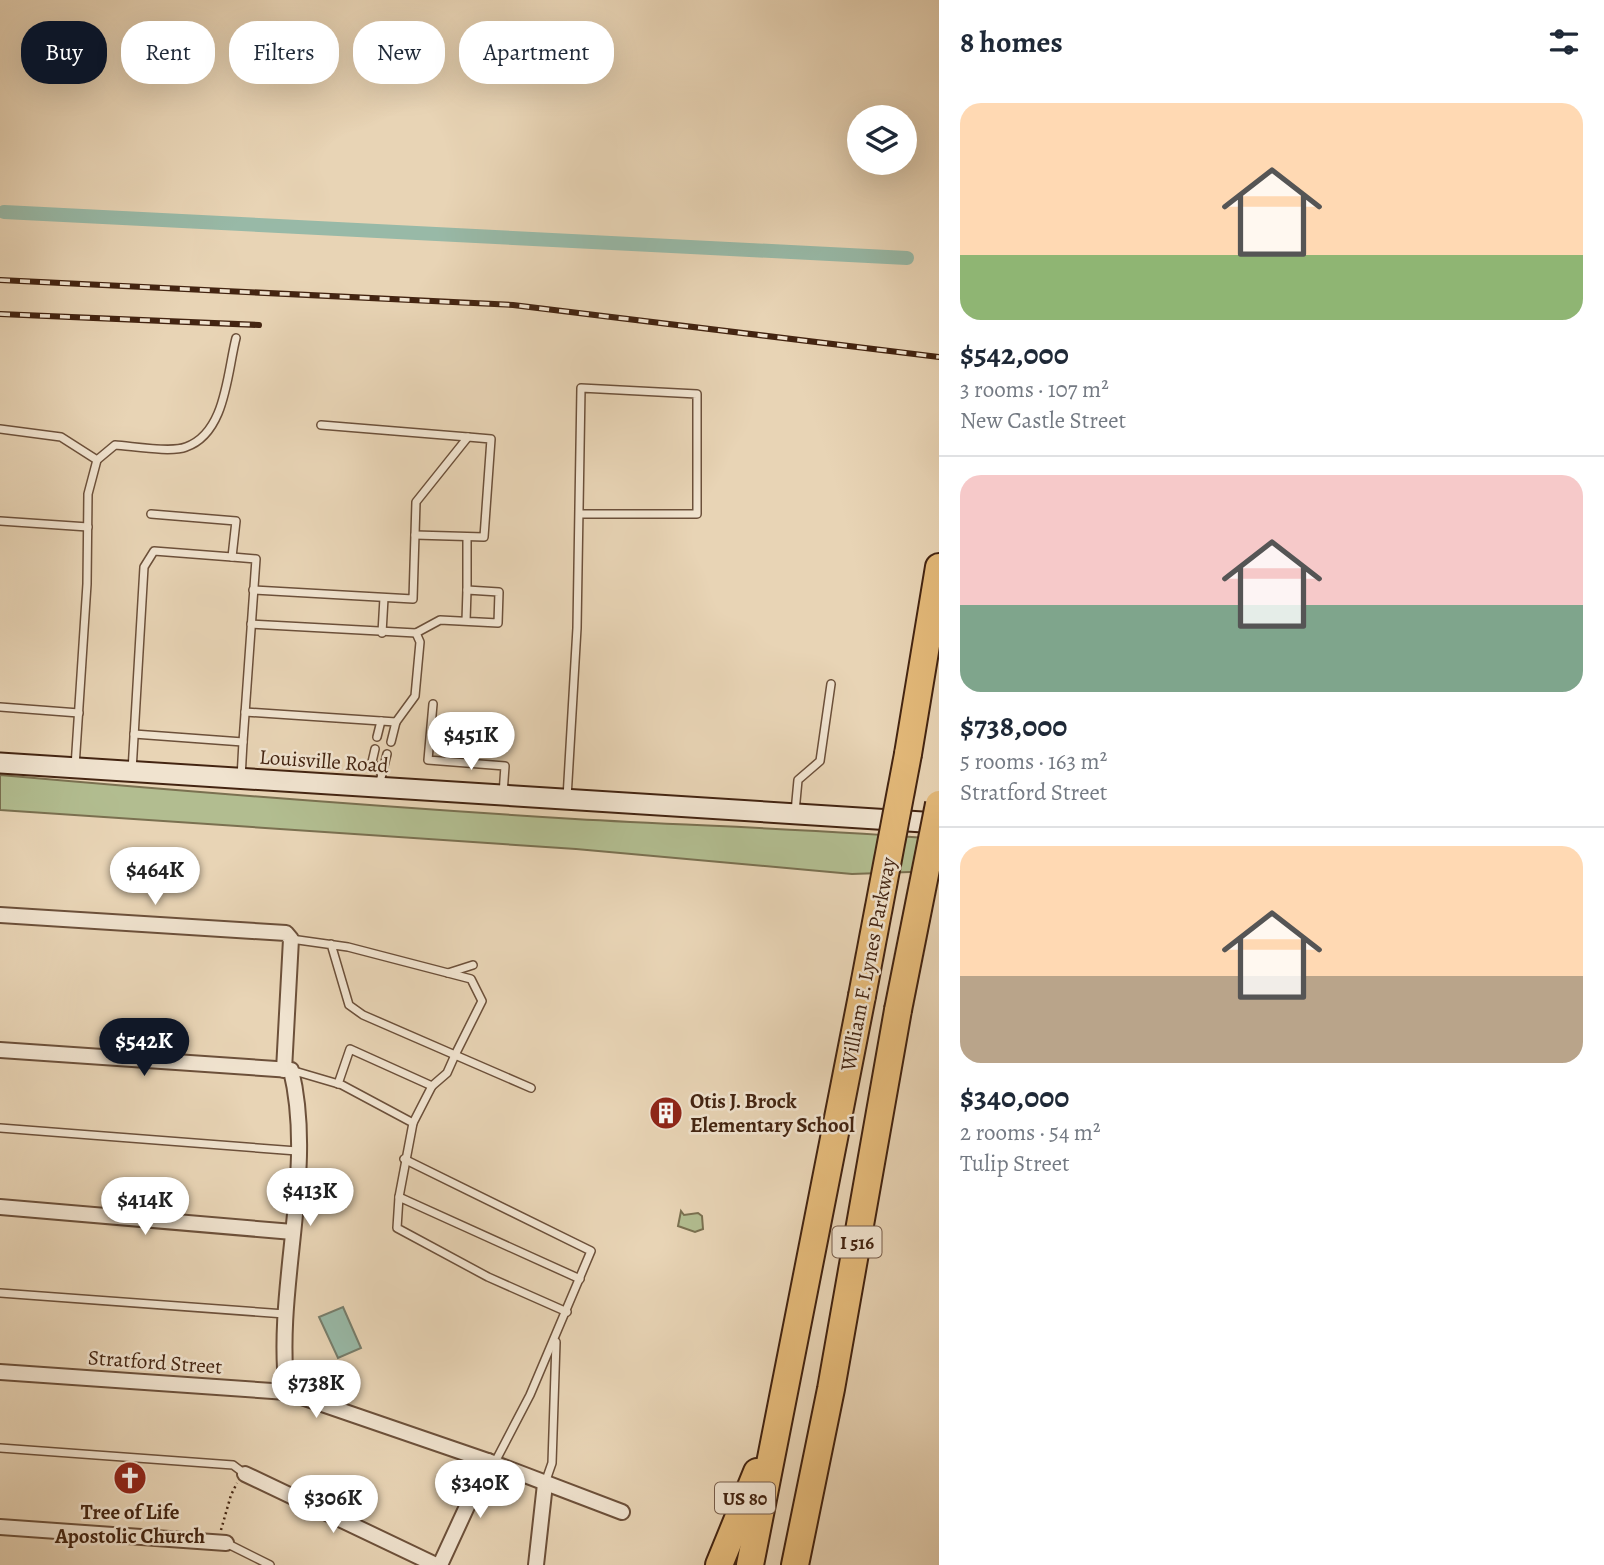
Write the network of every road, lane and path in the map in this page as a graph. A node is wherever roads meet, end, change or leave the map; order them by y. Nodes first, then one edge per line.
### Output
1 (236, 338) dead end
2 (321, 425) dead end
3 (0, 429) edge
4 (468, 438) junction
5 (97, 460) junction
6 (150, 514) dead end
7 (580, 514) junction
8 (0, 521) edge
9 (88, 527) junction
10 (415, 535) junction
11 (467, 537) junction
12 (232, 557) junction
13 (939, 567) edge
14 (253, 590) junction
15 (467, 590) junction
16 (384, 598) junction
17 (466, 621) junction
18 (251, 624) junction
19 (382, 633) junction
20 (416, 633) junction
21 (831, 684) dead end
22 (433, 704) dead end
23 (0, 707) edge
24 (245, 712) junction
25 (79, 713) junction
26 (381, 721) junction
27 (396, 722) junction
28 (134, 734) junction
29 (377, 737) dead end
30 (243, 742) junction
31 (391, 742) dead end
32 (375, 749) dead end
33 (387, 754) dead end
34 (0, 763) edge
35 (75, 768) junction
36 (132, 771) junction
37 (241, 778) junction
38 (380, 780) junction
39 (503, 794) junction
40 (566, 798) junction
41 (939, 804) edge
42 (795, 813) junction
43 (939, 823) edge
44 (0, 915) edge
45 (291, 939) junction
46 (331, 944) junction
47 (473, 965) dead end
48 (448, 973) junction
49 (0, 1050) edge
50 (456, 1055) junction
51 (287, 1070) junction
52 (338, 1084) junction
53 (432, 1086) junction
54 (531, 1088) dead end
55 (413, 1123) junction
56 (0, 1128) edge
57 (297, 1151) junction
58 (404, 1158) junction
59 (399, 1197) junction
60 (0, 1207) edge
61 (293, 1232) junction
62 (580, 1279) junction
63 (0, 1293) edge
64 (567, 1312) junction
65 (285, 1314) junction
66 (557, 1337) junction
67 (0, 1372) edge
68 (288, 1392) junction
69 (775, 1433) junction
70 (0, 1448) edge
71 (491, 1462) junction
72 (245, 1474) junction
73 (815, 1474) junction
74 (545, 1484) junction
75 (622, 1512) dead end
76 (0, 1527) edge
77 (222, 1543) junction
78 (270, 1565) edge
79 (438, 1565) edge
80 (536, 1565) edge
81 (719, 1565) edge
82 (750, 1565) edge
83 (795, 1565) edge
84 (809, 1565) edge

1 - 5 lane
2 - 4 lane
3 - 5 lane
4 - 10 lane
4 - 11 lane
5 - 9 lane
6 - 12 lane
7 - 7 lane
7 - 40 lane
8 - 9 lane
9 - 25 lane
10 - 11 lane
10 - 16 lane
11 - 15 lane
12 - 14 lane
12 - 28 lane
13 - 69 highway, William F. Lynes Parkway / I 516, bridge
14 - 16 lane
14 - 18 lane
15 - 17 lane
15 - 17 lane
16 - 19 lane
17 - 20 lane
18 - 19 lane
18 - 24 lane
19 - 20 lane
20 - 27 lane
21 - 42 lane
22 - 39 lane
23 - 25 lane
24 - 26 lane
24 - 30 lane
25 - 35 lane
26 - 27 lane
26 - 29 lane
27 - 31 lane
28 - 30 lane
28 - 36 lane
30 - 37 lane
32 - 38 lane
33 - 38 lane
34 - 35 main road, Louisville Road
35 - 36 main road, Louisville Road
36 - 37 main road, Louisville Road
37 - 38 main road, Louisville Road
38 - 39 main road, Louisville Road
39 - 40 main road, Louisville Road
40 - 42 main road, Louisville Road
41 - 73 highway, William F. Lynes Parkway / I 516, bridge
42 - 43 main road, Louisville Road
44 - 45 street
45 - 46 lane
45 - 51 street
46 - 48 lane
46 - 50 lane
47 - 48 lane
48 - 50 lane
49 - 51 street
50 - 53 lane
50 - 54 lane
51 - 52 lane
51 - 57 street
52 - 53 lane
52 - 55 lane
53 - 55 lane
55 - 58 lane
56 - 57 lane
57 - 61 street
58 - 59 lane
58 - 62 lane
59 - 62 lane
59 - 64 lane
60 - 61 street
61 - 65 street
62 - 64 lane
63 - 65 lane
64 - 66 lane
65 - 68 street
66 - 71 lane
66 - 74 lane
67 - 68 street, Stratford Street
68 - 71 street, Stratford Street
69 - 81 highway, US 80
69 - 82 highway, William F. Lynes Parkway / I 516
70 - 72 lane
71 - 74 street, Stratford Street
71 - 79 street
72 - 77 path
72 - 79 street
73 - 83 highway, William F. Lynes Parkway / I 516
73 - 84 highway
74 - 75 street, Stratford Street
74 - 80 street
76 - 77 street
77 - 78 lane

